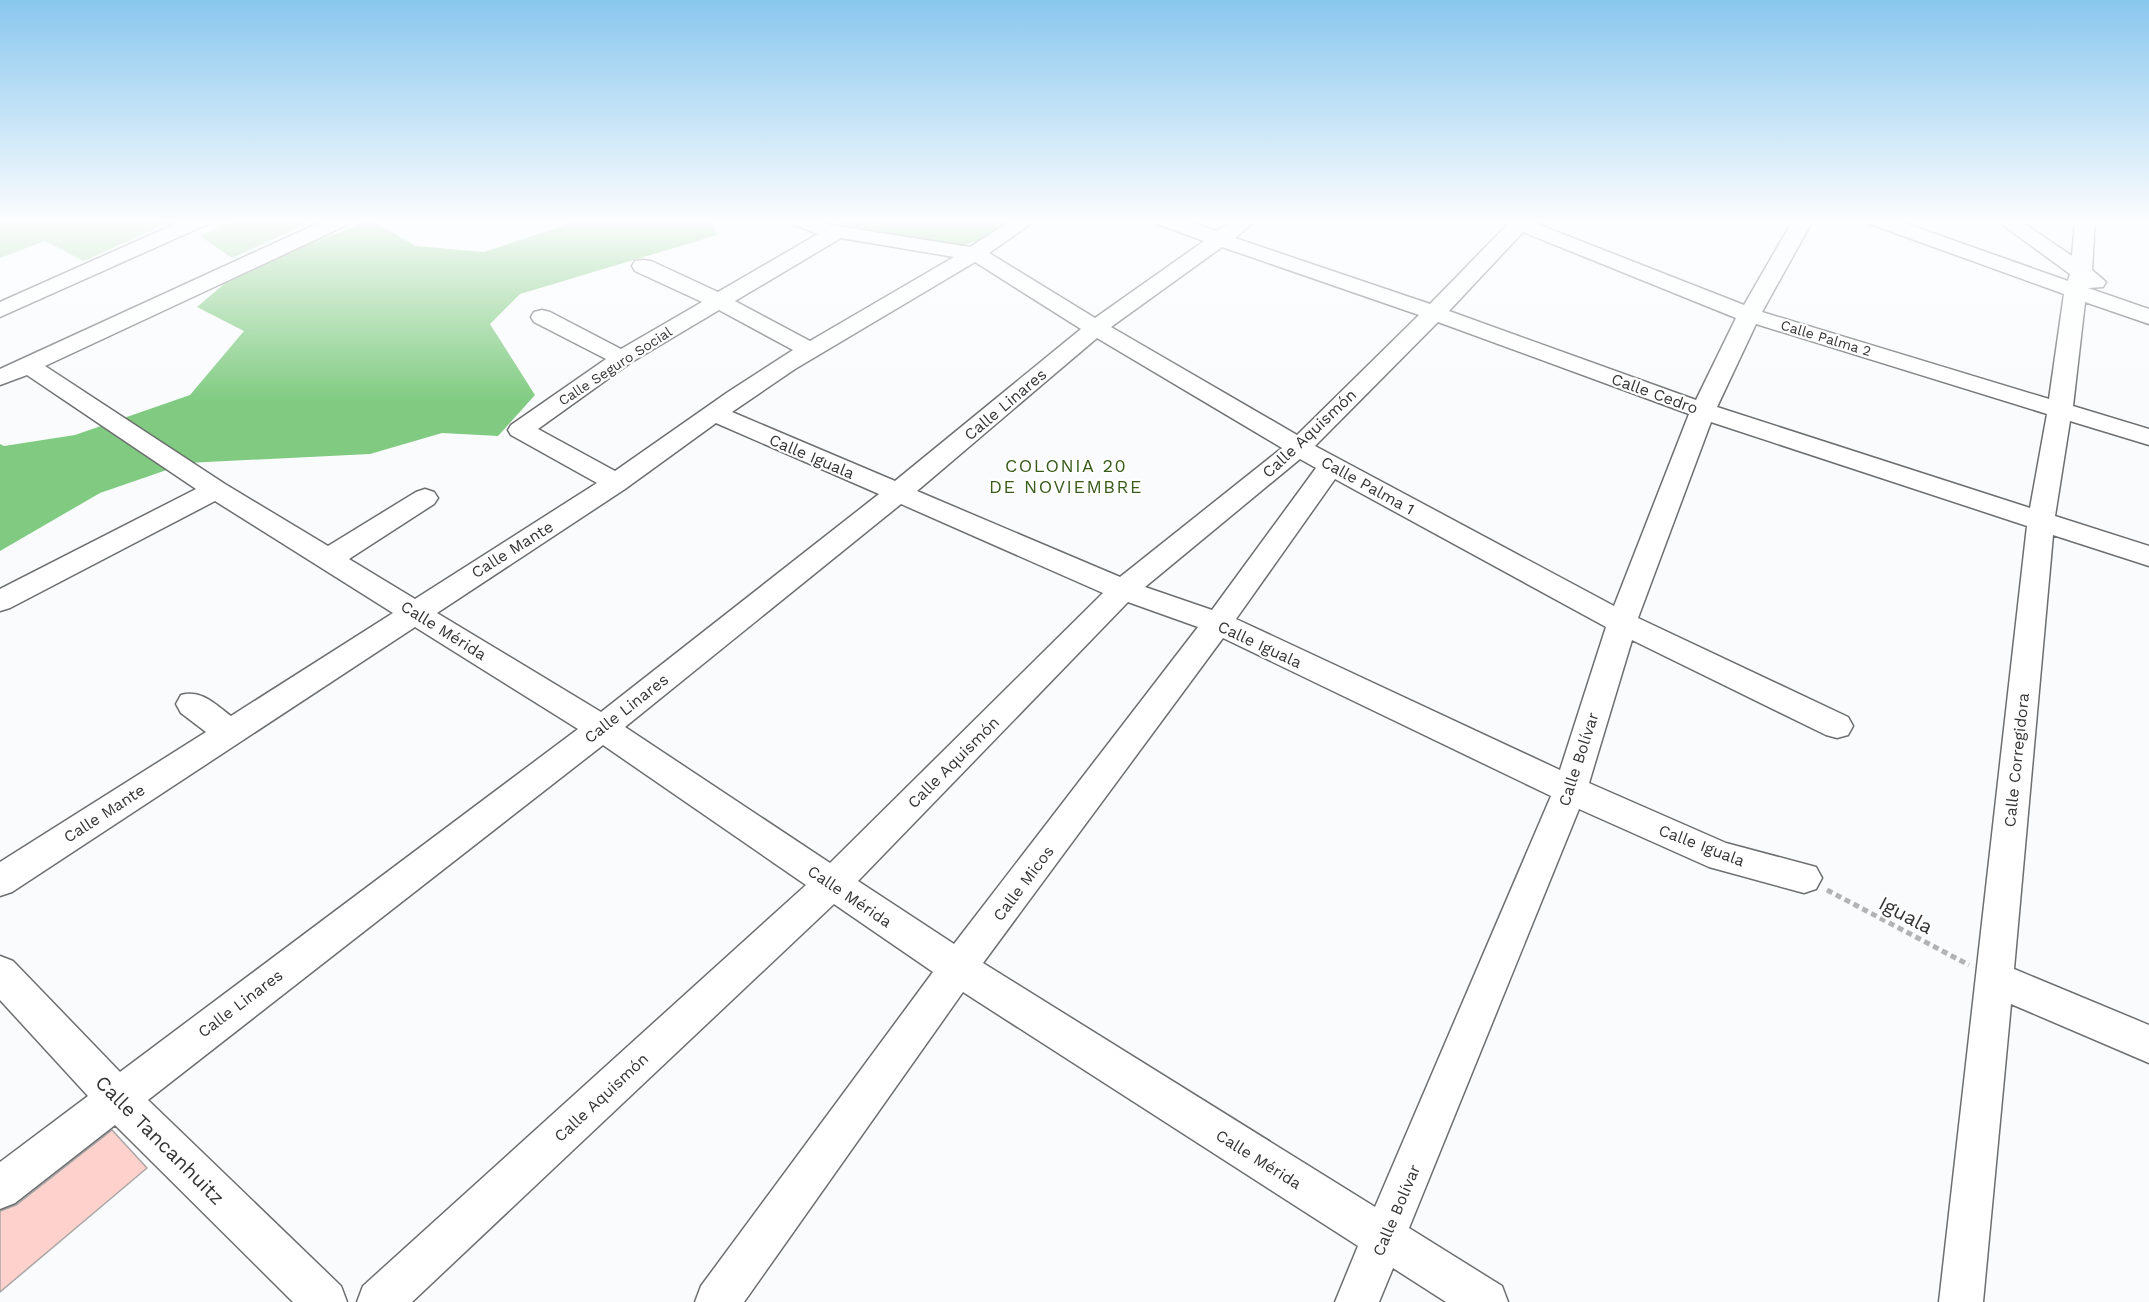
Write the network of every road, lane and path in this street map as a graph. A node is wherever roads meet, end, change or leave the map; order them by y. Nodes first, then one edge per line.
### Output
1 (65, 281) edge
2 (210, 281) edge
3 (675, 281) edge
4 (754, 281) edge
5 (930, 281) edge
6 (1019, 281) edge
7 (1163, 281) edge
8 (1339, 281) edge
9 (1463, 281) edge
10 (1664, 281) edge
11 (1768, 281) edge
12 (2078, 281) edge
13 (2107, 281) edge
14 (719, 301) junction
15 (0, 310) edge
16 (1434, 313) junction
17 (1749, 315) junction
18 (2149, 315) edge
19 (542, 317) dead end
20 (1096, 328) junction
21 (810, 350) junction
22 (622, 358) junction
23 (28, 365) junction
24 (0, 378) edge
25 (2060, 409) junction
26 (1703, 411) junction
27 (714, 413) junction
28 (2149, 437) edge
29 (1300, 446) junction
30 (1331, 466) junction
31 (616, 483) junction
32 (216, 490) junction
33 (898, 493) junction
34 (425, 498) dead end
35 (2041, 522) junction
36 (2149, 556) edge
37 (329, 558) junction
38 (1123, 590) junction
39 (0, 601) edge
40 (414, 612) junction
41 (1622, 622) junction
42 (1218, 623) junction
43 (192, 704) dead end
44 (1838, 726) dead end
45 (602, 728) junction
46 (228, 731) junction
47 (1570, 790) junction
48 (1804, 878) joint
49 (0, 881) edge
50 (832, 884) junction
51 (958, 968) junction
52 (0, 973) edge
53 (1993, 978) junction
54 (2149, 1044) edge
55 (116, 1097) junction
56 (0, 1188) edge
57 (1385, 1238) junction
58 (325, 1302) edge
59 (379, 1302) edge
60 (717, 1302) edge
61 (1357, 1302) edge
62 (1486, 1302) edge
63 (1961, 1302) edge

1 - 15 street
2 - 23 street
3 - 14 street
4 - 14 street, Calle Seguro Social
5 - 21 street, Calle Mante
6 - 20 street, Calle Palma 1
7 - 20 street, Calle Linares
8 - 16 street, Calle Cedro
9 - 16 street, Calle Aquismón
10 - 17 street, Calle Palma 2
11 - 17 street, Calle Bolívar
12 - 25 street, Calle Corregidora
13 - 18 street
14 - 21 street
14 - 22 street, Calle Seguro Social
16 - 26 street, Calle Cedro
16 - 29 street, Calle Aquismón
17 - 25 street, Calle Palma 2
17 - 26 street, Calle Bolívar
19 - 22 street
20 - 29 street, Calle Palma 1
20 - 33 street, Calle Linares
21 - 27 street, Calle Mante
22 - 31 street, Calle Seguro Social
23 - 24 street
23 - 32 street, Calle Mérida
25 - 28 street, Calle Palma 2
25 - 35 street, Calle Corregidora
26 - 35 street, Calle Cedro
26 - 41 street, Calle Bolívar
27 - 31 street, Calle Mante
27 - 33 street, Calle Iguala
29 - 30 street, Calle Palma 1
29 - 38 street, Calle Aquismón
30 - 41 street, Calle Palma 1
30 - 42 street, Calle Micos
31 - 40 street, Calle Mante
32 - 37 street, Calle Mérida
32 - 39 street
33 - 38 street, Calle Iguala
33 - 45 street, Calle Linares
34 - 37 street
35 - 36 street, Calle Cedro
35 - 53 street, Calle Corregidora
37 - 40 street, Calle Mérida
38 - 42 street, Calle Iguala
38 - 50 street, Calle Aquismón
40 - 45 street, Calle Mérida
40 - 46 street, Calle Mante
41 - 44 street, Calle Palma 1
41 - 47 street, Calle Bolívar
42 - 47 street, Calle Iguala
42 - 51 street, Calle Micos
43 - 46 street
45 - 50 street, Calle Mérida
45 - 55 street, Calle Linares
46 - 49 street, Calle Mante
47 - 48 street, Calle Iguala
47 - 57 street, Calle Bolívar
48 - 53 path, Iguala
50 - 51 street, Calle Mérida
50 - 59 street, Calle Aquismón
51 - 57 street, Calle Mérida
51 - 60 street, Calle Micos
52 - 55 street, Calle Tancanhuitz
53 - 54 street
53 - 63 street, Calle Corregidora
55 - 56 street, Calle Linares
55 - 58 street, Calle Tancanhuitz
57 - 61 street, Calle Bolívar
57 - 62 street, Calle Mérida

